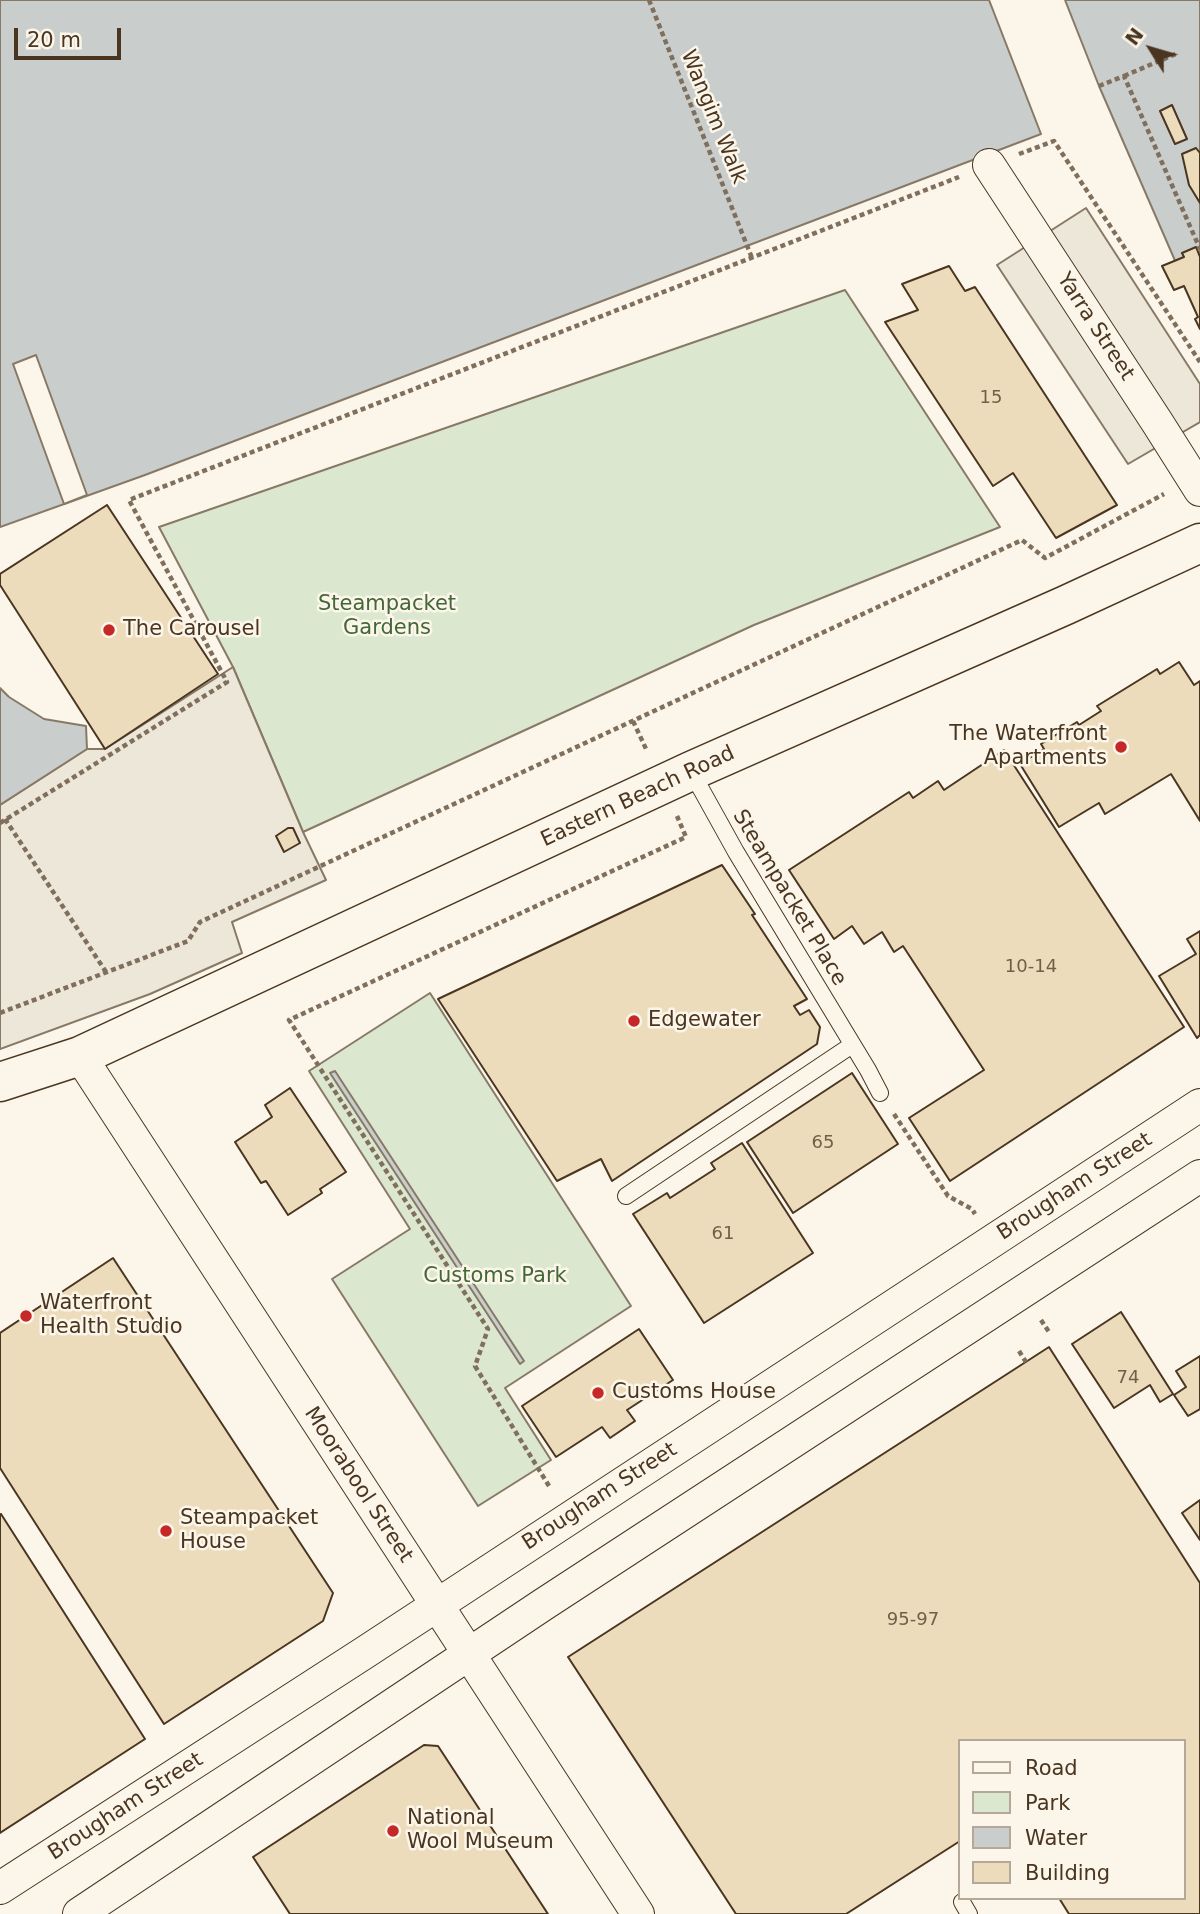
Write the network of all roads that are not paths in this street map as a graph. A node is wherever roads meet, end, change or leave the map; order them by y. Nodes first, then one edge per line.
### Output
1 (989, 166) road end
2 (1198, 486) edge
3 (1200, 544) edge
4 (691, 771) junction
5 (852, 1045) junction
6 (80, 1056) junction
7 (0, 1082) edge
8 (880, 1093) dead end
9 (1200, 1105) edge
10 (1200, 1176) edge
11 (625, 1196) dead end
12 (436, 1605) junction
13 (468, 1654) junction
14 (0, 1888) edge
15 (79, 1914) edge
16 (638, 1914) edge

1 - 2 street, Yarra Street
3 - 4 street, Eastern Beach Road
4 - 5 lane, Steampacket Place
4 - 6 street, Eastern Beach Road
5 - 8 lane, Steampacket Place
5 - 11 lane
6 - 7 street, Eastern Beach Road
6 - 12 street, Moorabool Street
9 - 12 street, Brougham Street
10 - 13 street
12 - 13 street, Moorabool Street
12 - 14 street, Brougham Street
13 - 15 street
13 - 16 street, Moorabool Street

